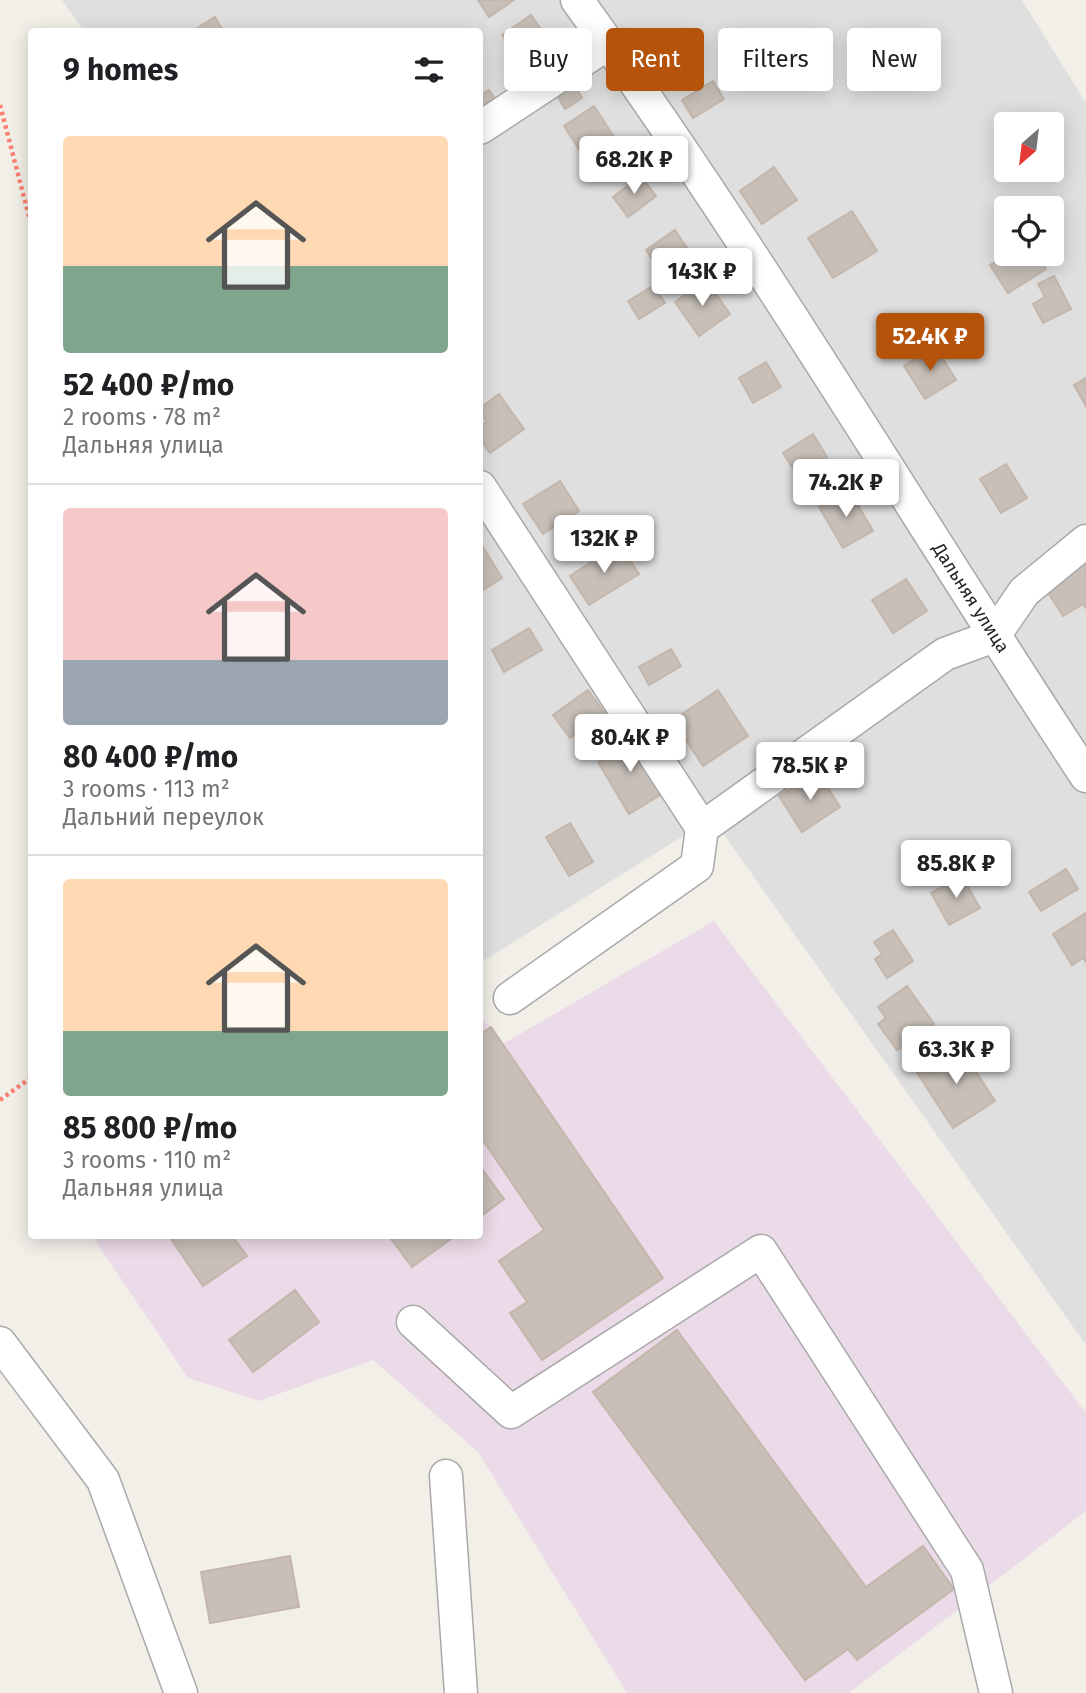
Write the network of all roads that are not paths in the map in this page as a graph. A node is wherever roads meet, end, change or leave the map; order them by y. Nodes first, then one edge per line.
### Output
1 (578, 0) edge
2 (606, 39) edge
3 (606, 45) edge
4 (641, 91) edge
5 (483, 126) edge
6 (483, 492) edge
7 (1086, 541) edge
8 (994, 636) junction
9 (1086, 776) edge
10 (702, 828) junction
11 (510, 998) dead end
12 (413, 1322) dead end
13 (0, 1343) edge
14 (446, 1476) dead end
15 (181, 1693) edge
16 (461, 1693) edge
17 (996, 1693) edge

1 - 2 street, Дальняя улица
3 - 5 street
4 - 8 street, Дальняя улица
6 - 10 street
7 - 8 street
8 - 9 street, Дальняя улица
8 - 10 street
10 - 11 street
12 - 17 street
13 - 15 street
14 - 16 street

